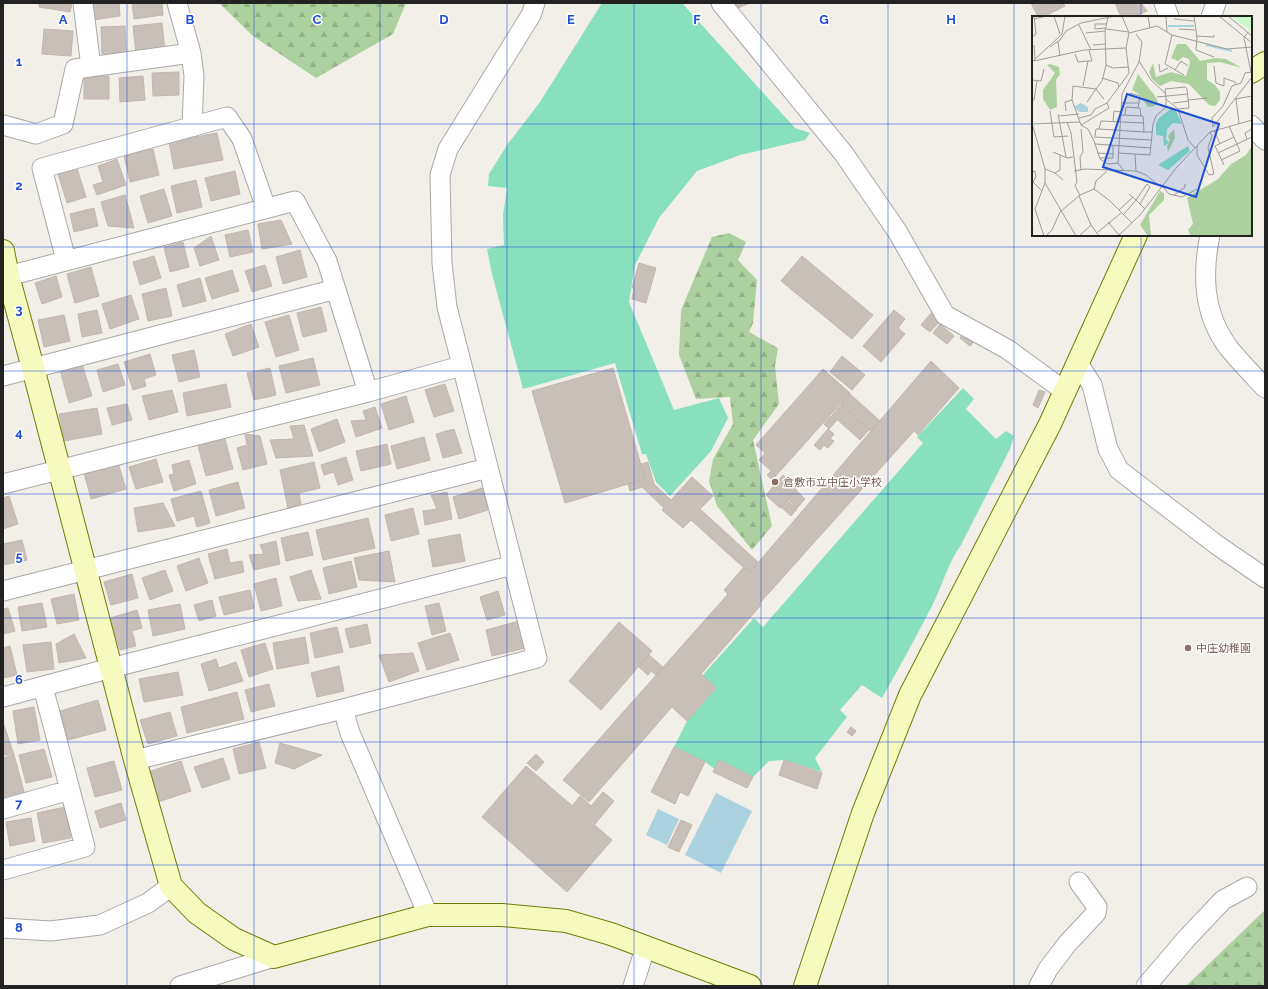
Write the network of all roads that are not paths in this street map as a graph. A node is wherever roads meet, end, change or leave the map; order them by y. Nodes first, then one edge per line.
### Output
1 (83, 3) edge
2 (177, 3) edge
3 (535, 3) edge
4 (721, 3) edge
5 (1164, 3) edge
6 (1216, 3) edge
7 (1170, 16) edge
8 (1211, 16) edge
9 (191, 53) junction
10 (1265, 63) edge
11 (91, 67) junction
12 (1252, 71) edge
13 (3, 125) edge
14 (1252, 126) edge
15 (192, 127) junction
16 (1265, 140) edge
17 (266, 208) junction
18 (1136, 236) edge
19 (1210, 236) edge
20 (3, 251) edge
21 (66, 260) junction
22 (8, 276) junction
23 (336, 290) junction
24 (1078, 363) junction
25 (461, 366) junction
26 (34, 368) junction
27 (3, 376) edge
28 (1265, 388) edge
29 (368, 392) junction
30 (1066, 392) junction
31 (488, 468) junction
32 (59, 469) junction
33 (3, 484) edge
34 (513, 565) junction
35 (86, 570) junction
36 (1265, 578) edge
37 (3, 591) edge
38 (111, 668) junction
39 (43, 687) junction
40 (3, 697) edge
41 (343, 709) junction
42 (135, 760) junction
43 (70, 790) junction
44 (3, 809) edge
45 (3, 870) edge
46 (1079, 882) dead end
47 (171, 886) junction
48 (1247, 887) dead end
49 (428, 915) junction
50 (3, 928) edge
51 (646, 946) junction
52 (274, 957) junction
53 (180, 986) edge
54 (633, 986) edge
55 (750, 986) edge
56 (806, 986) edge
57 (1039, 986) edge
58 (1146, 986) edge

1 - 11 street
2 - 9 street
3 - 25 street
4 - 30 street
5 - 7 street
6 - 8 street
9 - 11 street
9 - 15 street
10 - 12 street
11 - 13 street
14 - 16 street
15 - 17 street
15 - 21 street
17 - 21 street
17 - 23 street
18 - 24 street
19 - 28 street
20 - 22 street
21 - 22 street
22 - 26 street
23 - 26 street
23 - 29 street
24 - 30 street
24 - 36 street
25 - 29 street
25 - 31 street
26 - 27 street
26 - 32 street
29 - 32 street
30 - 56 street
31 - 34 street
31 - 35 street
32 - 33 street
32 - 35 street
34 - 38 street
34 - 41 street
35 - 37 street
35 - 38 street
38 - 39 street
38 - 42 street
39 - 40 street
39 - 43 street
41 - 42 street
41 - 49 street
42 - 47 street
43 - 44 street
43 - 45 street
46 - 57 street
47 - 50 street
47 - 52 street
48 - 58 street
49 - 51 street
49 - 52 street
51 - 54 street
51 - 55 street
52 - 53 street

